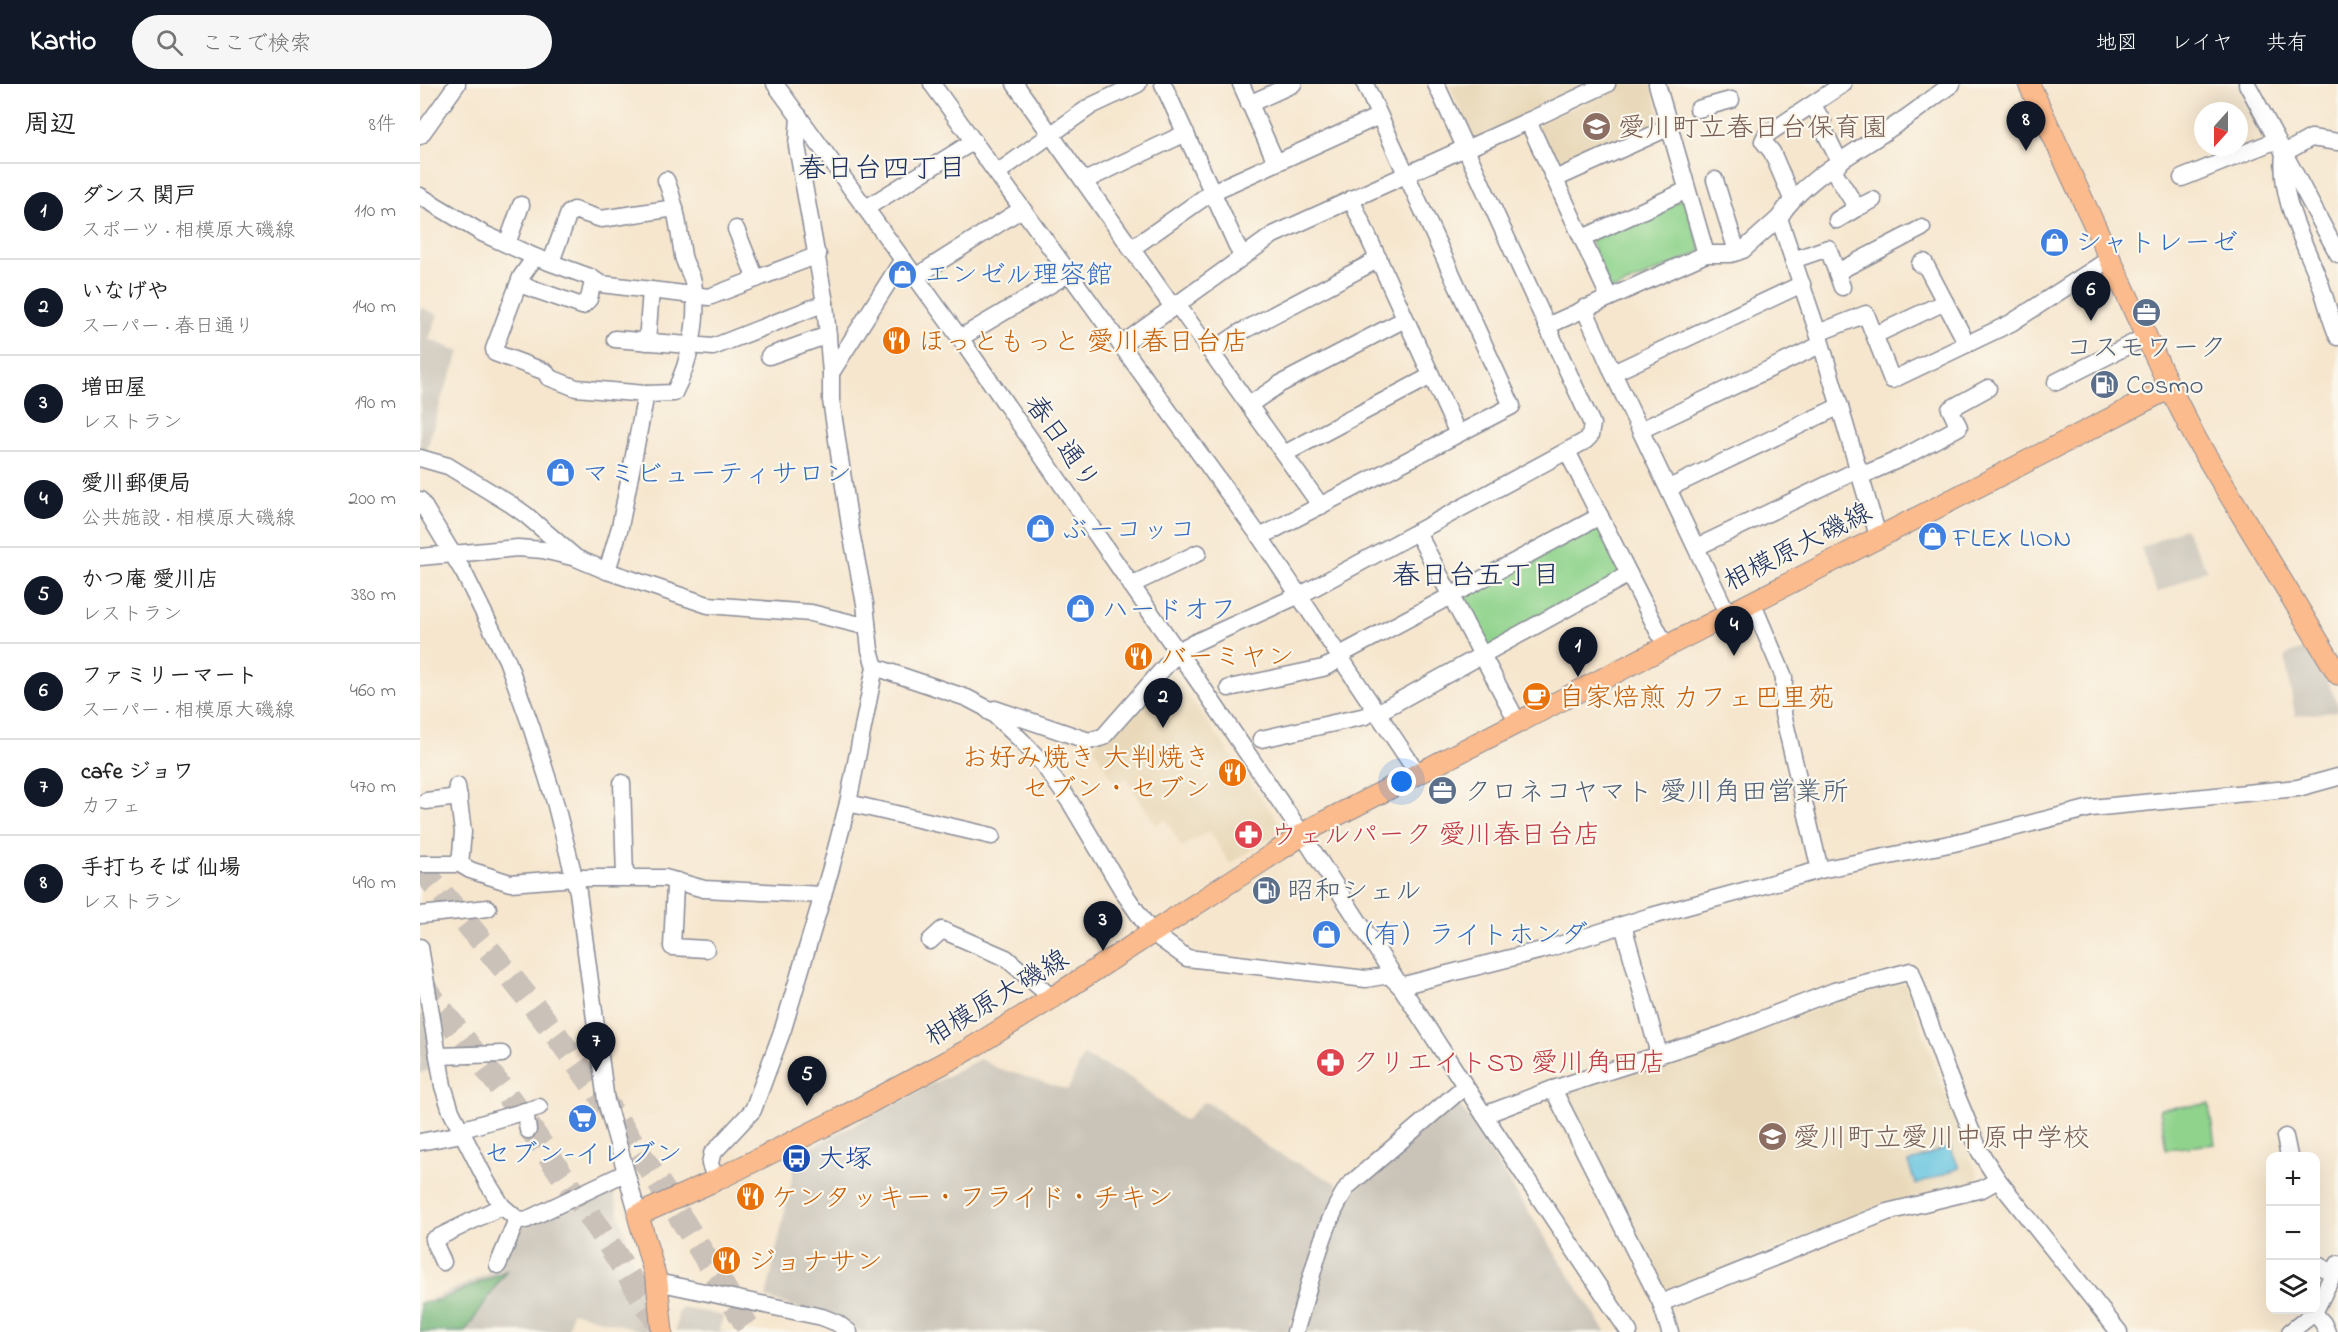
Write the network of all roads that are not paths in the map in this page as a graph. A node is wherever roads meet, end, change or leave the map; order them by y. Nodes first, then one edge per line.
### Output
1 (457, 84) edge
2 (775, 84) edge
3 (933, 84) edge
4 (1015, 84) edge
5 (1138, 84) edge
6 (1163, 84) edge
7 (1241, 84) edge
8 (1293, 84) edge
9 (1365, 84) edge
10 (1436, 84) edge
11 (1607, 84) edge
12 (1657, 84) edge
13 (1843, 84) edge
14 (1952, 84) edge
15 (2029, 84) edge
16 (2247, 84) edge
17 (1731, 100) dead end
18 (1250, 104) junction
19 (1813, 106) junction
20 (1698, 109) dead end
21 (800, 116) junction
22 (1379, 116) junction
23 (1528, 121) junction
24 (1670, 127) junction
25 (1186, 133) junction
26 (1050, 134) junction
27 (420, 136) edge
28 (974, 141) junction
29 (2338, 142) edge
30 (2281, 147) junction
31 (1465, 149) junction
32 (1276, 162) junction
33 (1836, 166) junction
34 (997, 173) junction
35 (1406, 174) junction
36 (2182, 178) dead end
37 (1556, 179) junction
38 (666, 180) dead end
39 (1715, 180) dead end
40 (1084, 182) junction
41 (1687, 190) junction
42 (1212, 192) junction
43 (420, 196) edge
44 (1351, 199) junction
45 (1792, 199) junction
46 (1873, 200) dead end
47 (521, 205) dead end
48 (675, 208) junction
49 (866, 208) junction
50 (1857, 208) junction
51 (1022, 209) junction
52 (1779, 218) junction
53 (1837, 220) dead end
54 (736, 229) dead end
55 (1911, 230) dead end
56 (1583, 238) junction
57 (507, 244) junction
58 (1131, 249) junction
59 (1737, 252) junction
60 (1706, 254) junction
61 (2338, 254) edge
62 (818, 255) junction
63 (1242, 257) junction
64 (2110, 258) junction
65 (903, 259) junction
66 (1379, 259) junction
67 (543, 260) junction
68 (1794, 260) junction
69 (1924, 262) dead end
70 (1068, 274) junction
71 (915, 277) junction
72 (756, 279) junction
73 (593, 281) junction
74 (519, 284) junction
75 (1802, 284) junction
76 (651, 290) junction
77 (695, 296) junction
78 (1609, 297) junction
79 (1945, 302) junction
80 (825, 303) junction
81 (1174, 305) junction
82 (1584, 309) junction
83 (1405, 319) junction
84 (1548, 326) junction
85 (1875, 335) junction
86 (828, 336) junction
87 (2147, 336) junction
88 (2338, 337) edge
89 (960, 338) junction
90 (615, 339) dead end
91 (1819, 339) junction
92 (647, 342) junction
93 (691, 344) junction
94 (1967, 344) junction
95 (1121, 345) junction
96 (1211, 352) junction
97 (769, 356) dead end
98 (831, 373) junction
99 (1613, 373) junction
100 (1431, 376) junction
101 (2056, 382) dead end
102 (1988, 388) dead end
103 (2170, 388) junction
104 (646, 394) junction
105 (1249, 405) junction
106 (1840, 406) junction
107 (1641, 430) junction
108 (1458, 434) junction
109 (1567, 452) junction
110 (1284, 454) junction
111 (420, 458) edge
112 (1861, 473) junction
113 (1669, 488) junction
114 (420, 500) edge
115 (1321, 506) junction
116 (1600, 516) junction
117 (1417, 532) junction
118 (1878, 536) junction
119 (1260, 537) junction
120 (1697, 547) junction
121 (1198, 553) dead end
122 (453, 554) junction
123 (420, 557) edge
124 (576, 558) junction
125 (607, 571) junction
126 (1629, 574) junction
127 (1131, 585) junction
128 (1299, 594) junction
129 (1452, 595) junction
130 (1752, 602) junction
131 (1728, 615) junction
132 (867, 624) junction
133 (1666, 646) junction
134 (1178, 653) junction
135 (1482, 656) junction
136 (1336, 659) junction
137 (875, 667) junction
138 (2338, 674) edge
139 (1229, 688) dead end
140 (989, 712) junction
141 (1372, 714) junction
142 (1518, 723) junction
143 (1261, 739) dead end
144 (1418, 774) junction
145 (2338, 777) edge
146 (622, 783) dead end
147 (426, 801) dead end
148 (848, 803) junction
149 (1302, 834) junction
150 (992, 836) dead end
151 (420, 864) edge
152 (460, 864) junction
153 (1820, 870) junction
154 (625, 877) junction
155 (575, 878) junction
156 (677, 881) junction
157 (824, 895) junction
158 (488, 908) dead end
159 (420, 915) edge
160 (1623, 925) junction
161 (1151, 932) junction
162 (930, 942) dead end
163 (420, 948) edge
164 (706, 949) dead end
165 (422, 965) edge
166 (1400, 986) junction
167 (1052, 998) junction
168 (502, 1054) dead end
169 (1659, 1054) junction
170 (438, 1056) junction
171 (1465, 1086) junction
172 (1553, 1089) junction
173 (1484, 1115) junction
174 (528, 1130) dead end
175 (461, 1132) junction
176 (2284, 1137) dead end
177 (420, 1142) edge
178 (2288, 1152) edge
179 (625, 1173) junction
180 (716, 1180) junction
181 (1998, 1180) junction
182 (502, 1206) junction
183 (638, 1215) junction
184 (517, 1219) junction
185 (443, 1262) dead end
186 (498, 1265) dead end
187 (2320, 1265) edge
188 (2335, 1269) edge
189 (657, 1282) junction
190 (2320, 1300) edge
191 (1661, 1303) junction
192 (2313, 1314) edge
193 (2315, 1314) edge
194 (662, 1332) edge
195 (849, 1332) edge
196 (1295, 1332) edge
197 (1629, 1332) edge
198 (1670, 1332) edge
199 (2119, 1332) edge
200 (2290, 1332) edge
201 (2327, 1332) edge

1 - 27 street
2 - 21 street, 春日通り
3 - 28 street
4 - 26 street
5 - 26 street
6 - 25 street
7 - 18 street
8 - 18 street
9 - 22 street
10 - 31 street
11 - 23 street
12 - 24 street
13 - 19 street
14 - 33 street
15 - 64 main road
16 - 30 street
17 - 20 street
18 - 32 street
19 - 33 street
19 - 45 street
21 - 49 street, 春日通り
21 - 62 street
22 - 32 street
22 - 35 street
23 - 31 street
23 - 37 street
24 - 37 street
24 - 41 street
25 - 40 street
25 - 42 street
26 - 34 street
26 - 40 street
28 - 34 street
28 - 49 street
29 - 30 street
30 - 36 street
30 - 61 street
30 - 88 street
31 - 35 street
31 - 84 street
32 - 42 street
33 - 45 street
33 - 50 street
34 - 51 street
35 - 44 street
35 - 108 street
37 - 56 street
38 - 48 street
39 - 59 street
40 - 58 street
41 - 56 street
41 - 60 street
42 - 58 street
42 - 63 street
43 - 57 street
44 - 63 street
44 - 66 street
45 - 52 street
46 - 50 street
47 - 57 street
48 - 67 street
48 - 77 street
49 - 65 street, 春日通り
50 - 53 street
51 - 70 street
51 - 71 street
52 - 59 street
52 - 68 street
54 - 72 street
55 - 68 street
56 - 78 street
57 - 67 street
58 - 81 street
59 - 60 street
60 - 78 street
62 - 72 street
62 - 80 street
63 - 81 street
64 - 87 main road
64 - 94 street
65 - 71 street, 春日通り
65 - 98 street
66 - 83 street
66 - 96 street
67 - 73 street
67 - 74 street
68 - 75 street
69 - 79 street
70 - 89 street
70 - 95 street
71 - 89 street, 春日通り
72 - 77 street
73 - 74 street
73 - 76 street
74 - 104 street
75 - 91 street
75 - 99 street
76 - 77 street
76 - 92 street
77 - 93 street
78 - 82 street
79 - 85 street
79 - 94 street
80 - 86 street
80 - 93 street
81 - 95 street
81 - 96 street
82 - 84 street
82 - 99 street
83 - 100 street
83 - 105 street
84 - 109 street
85 - 91 street
85 - 94 street
86 - 97 street
86 - 98 street
87 - 101 street
87 - 103 main road
89 - 127 street, 春日通り
90 - 92 street
91 - 106 street
91 - 107 street
92 - 93 street
93 - 104 street
95 - 119 street
96 - 105 street
98 - 132 street
99 - 107 street
100 - 108 street
100 - 110 street
102 - 112 street
103 - 118 main road, 相模原大磯線
103 - 138 main road
104 - 125 street
105 - 110 street
106 - 112 street
106 - 113 street
107 - 113 street
108 - 115 street
109 - 116 street
109 - 117 street
110 - 115 street
111 - 124 street
112 - 118 street
112 - 120 street
113 - 120 street
114 - 122 street
115 - 119 street
116 - 126 street
116 - 129 street
117 - 128 street
117 - 129 street
118 - 130 main road, 相模原大磯線
119 - 128 street
120 - 131 street
121 - 127 street
122 - 123 street
122 - 124 street
122 - 155 street
124 - 125 street
125 - 132 street
126 - 133 street
126 - 135 street
127 - 134 street, 春日通り
128 - 134 street
128 - 136 street
129 - 135 street
129 - 136 street
130 - 131 main road, 相模原大磯線
130 - 153 street
131 - 133 main road, 相模原大磯線
132 - 137 street
133 - 142 main road, 相模原大磯線
134 - 140 street
134 - 149 street, 春日通り
135 - 141 street
135 - 142 street
136 - 139 street
136 - 141 street
137 - 140 street
137 - 148 street
140 - 161 street
141 - 143 street
141 - 144 street
142 - 144 main road, 相模原大磯線
144 - 149 main road, 相模原大磯線
145 - 153 street
146 - 154 street
147 - 152 street
148 - 150 street
148 - 157 street
149 - 161 main road, 相模原大磯線
149 - 166 street, 春日通り
151 - 152 street
152 - 155 street
153 - 160 street
154 - 155 street
154 - 156 street
155 - 179 street
156 - 157 street
156 - 164 street
157 - 180 street
158 - 159 street
160 - 166 street
160 - 169 street
161 - 166 street
161 - 167 main road, 相模原大磯線
162 - 167 street
163 - 165 street
165 - 170 street
166 - 171 street, 春日通り
167 - 180 main road, 相模原大磯線
168 - 170 street
169 - 172 street
169 - 181 street
170 - 175 street
171 - 173 street, 春日通り
171 - 196 street
172 - 173 street
172 - 191 street
173 - 197 street, 春日通り
174 - 175 street
175 - 177 street
175 - 182 street
176 - 178 street
179 - 183 street
179 - 184 street
180 - 183 main road, 相模原大磯線
181 - 191 street
181 - 199 street
182 - 184 street
182 - 185 street
183 - 189 main road
184 - 186 street
187 - 188 street
188 - 190 street
189 - 194 main road
189 - 195 street
191 - 198 street
192 - 200 street
193 - 201 street

